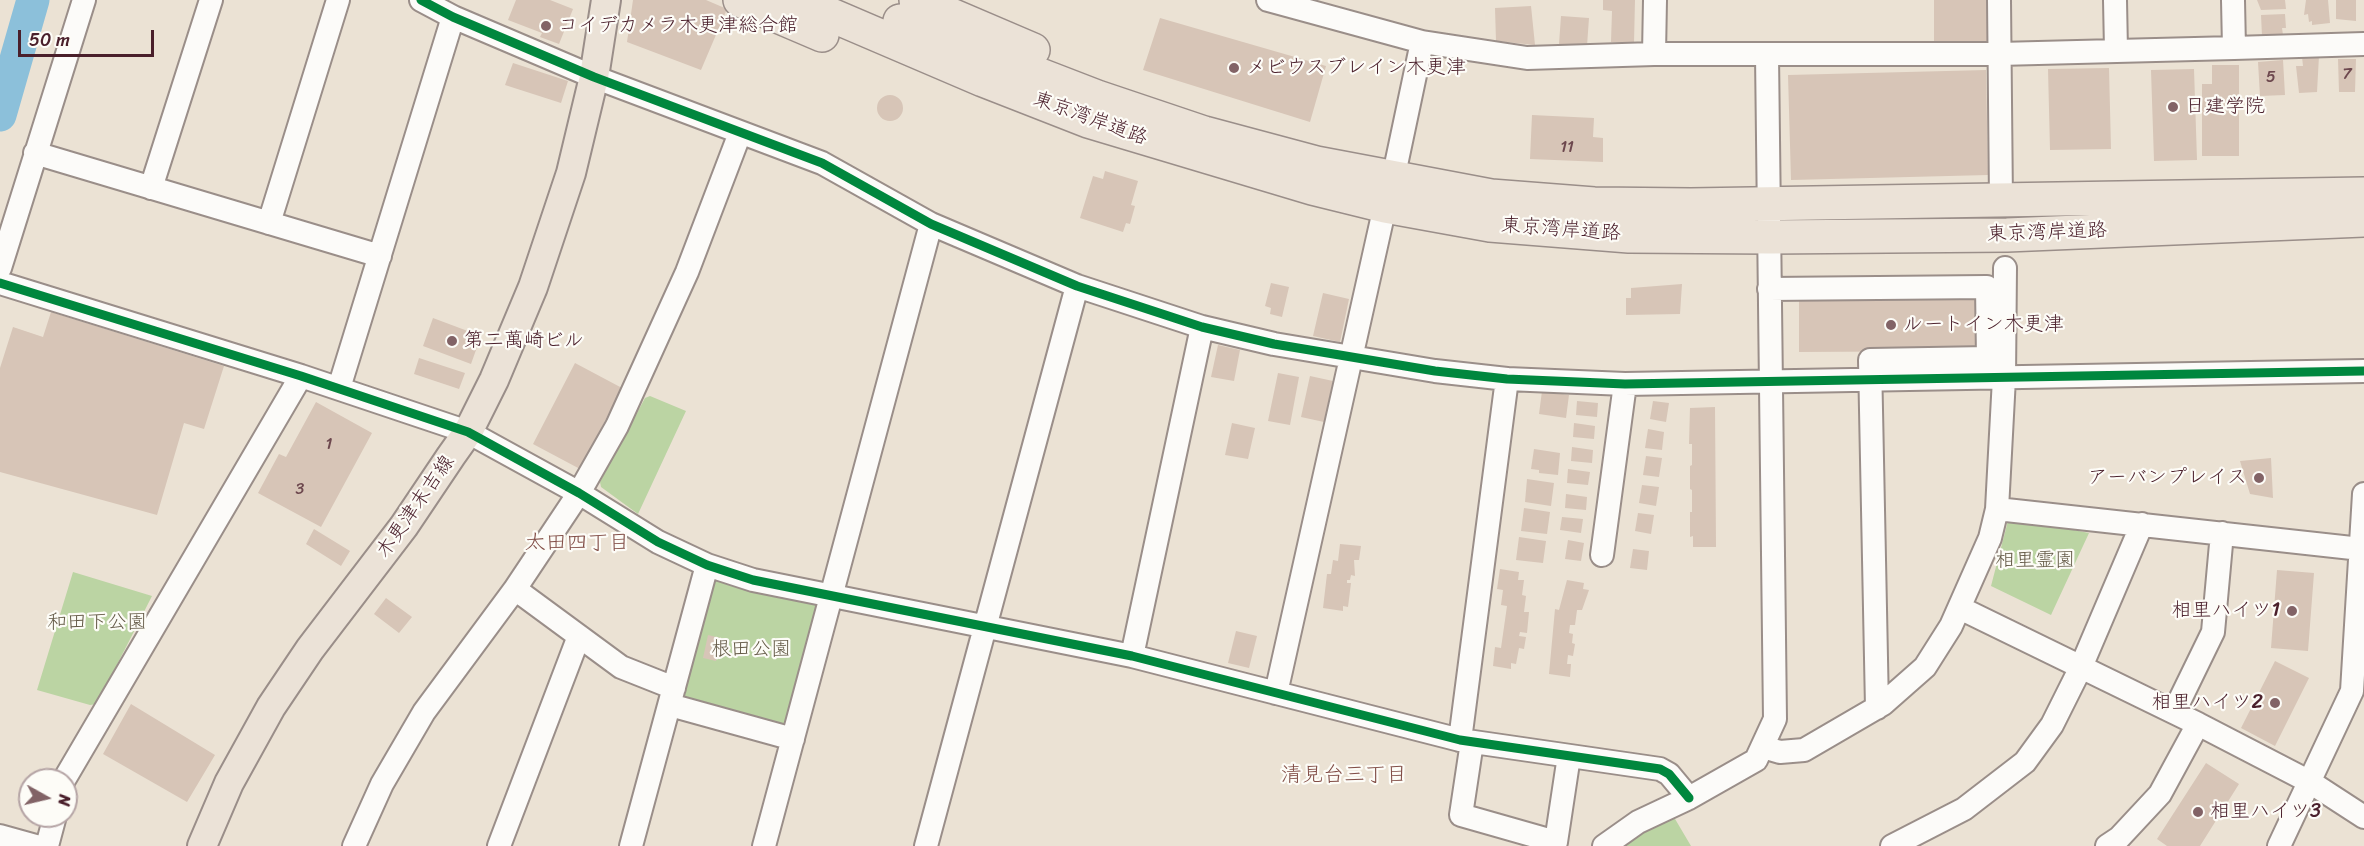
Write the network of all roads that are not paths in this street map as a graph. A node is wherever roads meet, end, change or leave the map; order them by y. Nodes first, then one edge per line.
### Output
1 (84, 0) edge
2 (211, 0) edge
3 (338, 0) edge
4 (421, 0) edge
5 (606, 0) edge
6 (740, 0) edge
7 (796, 0) edge
8 (851, 0) edge
9 (916, 0) edge
10 (1268, 0) edge
11 (1655, 0) edge
12 (1999, 0) edge
13 (2115, 0) edge
14 (2233, 0) edge
15 (453, 16) junction
16 (1422, 42) junction
17 (2364, 44) edge
18 (2234, 48) junction
19 (2116, 50) junction
20 (1654, 54) junction
21 (1999, 54) junction
22 (1767, 55) junction
23 (594, 77) junction
24 (740, 133) junction
25 (35, 153) junction
26 (1396, 165) junction
27 (1314, 176) junction
28 (2364, 176) edge
29 (151, 188) junction
30 (2364, 194) edge
31 (1491, 196) junction
32 (2038, 200) junction
33 (2001, 201) junction
34 (1768, 204) junction
35 (1385, 206) junction
36 (2364, 220) edge
37 (269, 223) junction
38 (931, 224) junction
39 (2007, 235) junction
40 (1770, 237) junction
41 (2364, 240) edge
42 (380, 256) junction
43 (0, 268) edge
44 (2005, 268) dead end
45 (0, 283) edge
46 (1077, 286) junction
47 (1769, 289) junction
48 (1202, 327) junction
49 (1350, 358) junction
50 (2364, 371) edge
51 (301, 376) junction
52 (2004, 378) junction
53 (1507, 379) junction
54 (1870, 380) junction
55 (1771, 382) junction
56 (1626, 384) junction
57 (339, 388) junction
58 (468, 432) junction
59 (579, 494) junction
60 (2364, 494) edge
61 (1997, 509) junction
62 (2142, 524) junction
63 (2223, 533) junction
64 (2361, 549) junction
65 (1602, 555) dead end
66 (708, 566) junction
67 (515, 589) junction
68 (831, 596) junction
69 (1960, 608) junction
70 (985, 627) junction
71 (579, 636) junction
72 (1132, 656) junction
73 (2081, 667) junction
74 (1276, 693) junction
75 (672, 696) junction
76 (1877, 708) junction
77 (2174, 712) junction
78 (2198, 724) junction
79 (793, 739) junction
80 (1466, 741) junction
81 (1763, 747) junction
82 (1569, 756) junction
83 (71, 768) edge
84 (2310, 782) junction
85 (1689, 798) junction
86 (2364, 817) edge
87 (52, 828) edge
88 (0, 836) edge
89 (1922, 839) edge
90 (36, 846) edge
91 (47, 846) edge
92 (202, 846) edge
93 (354, 846) edge
94 (499, 846) edge
95 (631, 846) edge
96 (764, 846) edge
97 (926, 846) edge
98 (1604, 846) edge
99 (1892, 846) edge
100 (2107, 846) edge
101 (2279, 846) edge

1 - 25 street
2 - 29 street
3 - 37 street
4 - 15 street
5 - 23 main road, 木更津末吉線
6 - 35 highway
7 - 27 highway, 東京湾岸道路
8 - 27 highway, 東京湾岸道路
9 - 26 highway
10 - 16 street
11 - 20 street
12 - 21 street
13 - 19 street
14 - 18 street
15 - 23 street
15 - 42 street
16 - 20 street
16 - 26 street
17 - 18 street
18 - 19 street
19 - 21 street
20 - 22 street
21 - 22 street
21 - 33 street
22 - 34 street
23 - 24 street
23 - 58 main road, 木更津末吉線
24 - 38 street
24 - 59 street
25 - 29 street
25 - 43 street
26 - 31 highway
27 - 31 highway, 東京湾岸道路
27 - 35 highway, 東京湾岸道路
28 - 32 highway
29 - 37 street
30 - 32 highway, 東京湾岸道路
31 - 34 highway, 東京湾岸道路
32 - 33 highway, 東京湾岸道路
33 - 34 highway, 東京湾岸道路
34 - 40 street
35 - 40 highway, 東京湾岸道路
35 - 49 street
36 - 39 highway, 東京湾岸道路
37 - 42 street
38 - 46 street
38 - 68 street
39 - 40 highway, 東京湾岸道路
39 - 41 highway
40 - 47 street
42 - 57 street
44 - 52 street
45 - 51 street
46 - 48 street
46 - 70 street
47 - 54 street
47 - 55 street
48 - 49 street
48 - 72 street
49 - 53 street
49 - 74 street
50 - 52 street
51 - 57 street
51 - 83 street
52 - 54 street
52 - 61 street
53 - 56 street
53 - 80 street
54 - 55 street
54 - 76 street
55 - 56 street
55 - 81 street
56 - 65 street
57 - 58 street
58 - 59 street
58 - 92 main road, 木更津末吉線
59 - 66 street
59 - 67 street
60 - 64 street
61 - 62 street
61 - 69 street
62 - 63 street
62 - 73 street
63 - 64 street
63 - 77 street
64 - 84 street
66 - 68 street
66 - 75 street
67 - 71 street
67 - 93 street
68 - 70 street
68 - 79 street
69 - 73 street
69 - 76 street
70 - 72 street
70 - 97 street
71 - 75 street
71 - 94 street
72 - 74 street
73 - 77 street
73 - 89 street
74 - 80 street
75 - 79 street
75 - 95 street
76 - 81 street
77 - 78 street
78 - 84 street
78 - 100 street
79 - 96 street
80 - 82 street
80 - 82 street
81 - 85 street
82 - 85 street
84 - 86 street
84 - 101 street
85 - 98 street
87 - 91 street
88 - 90 street
89 - 99 street

